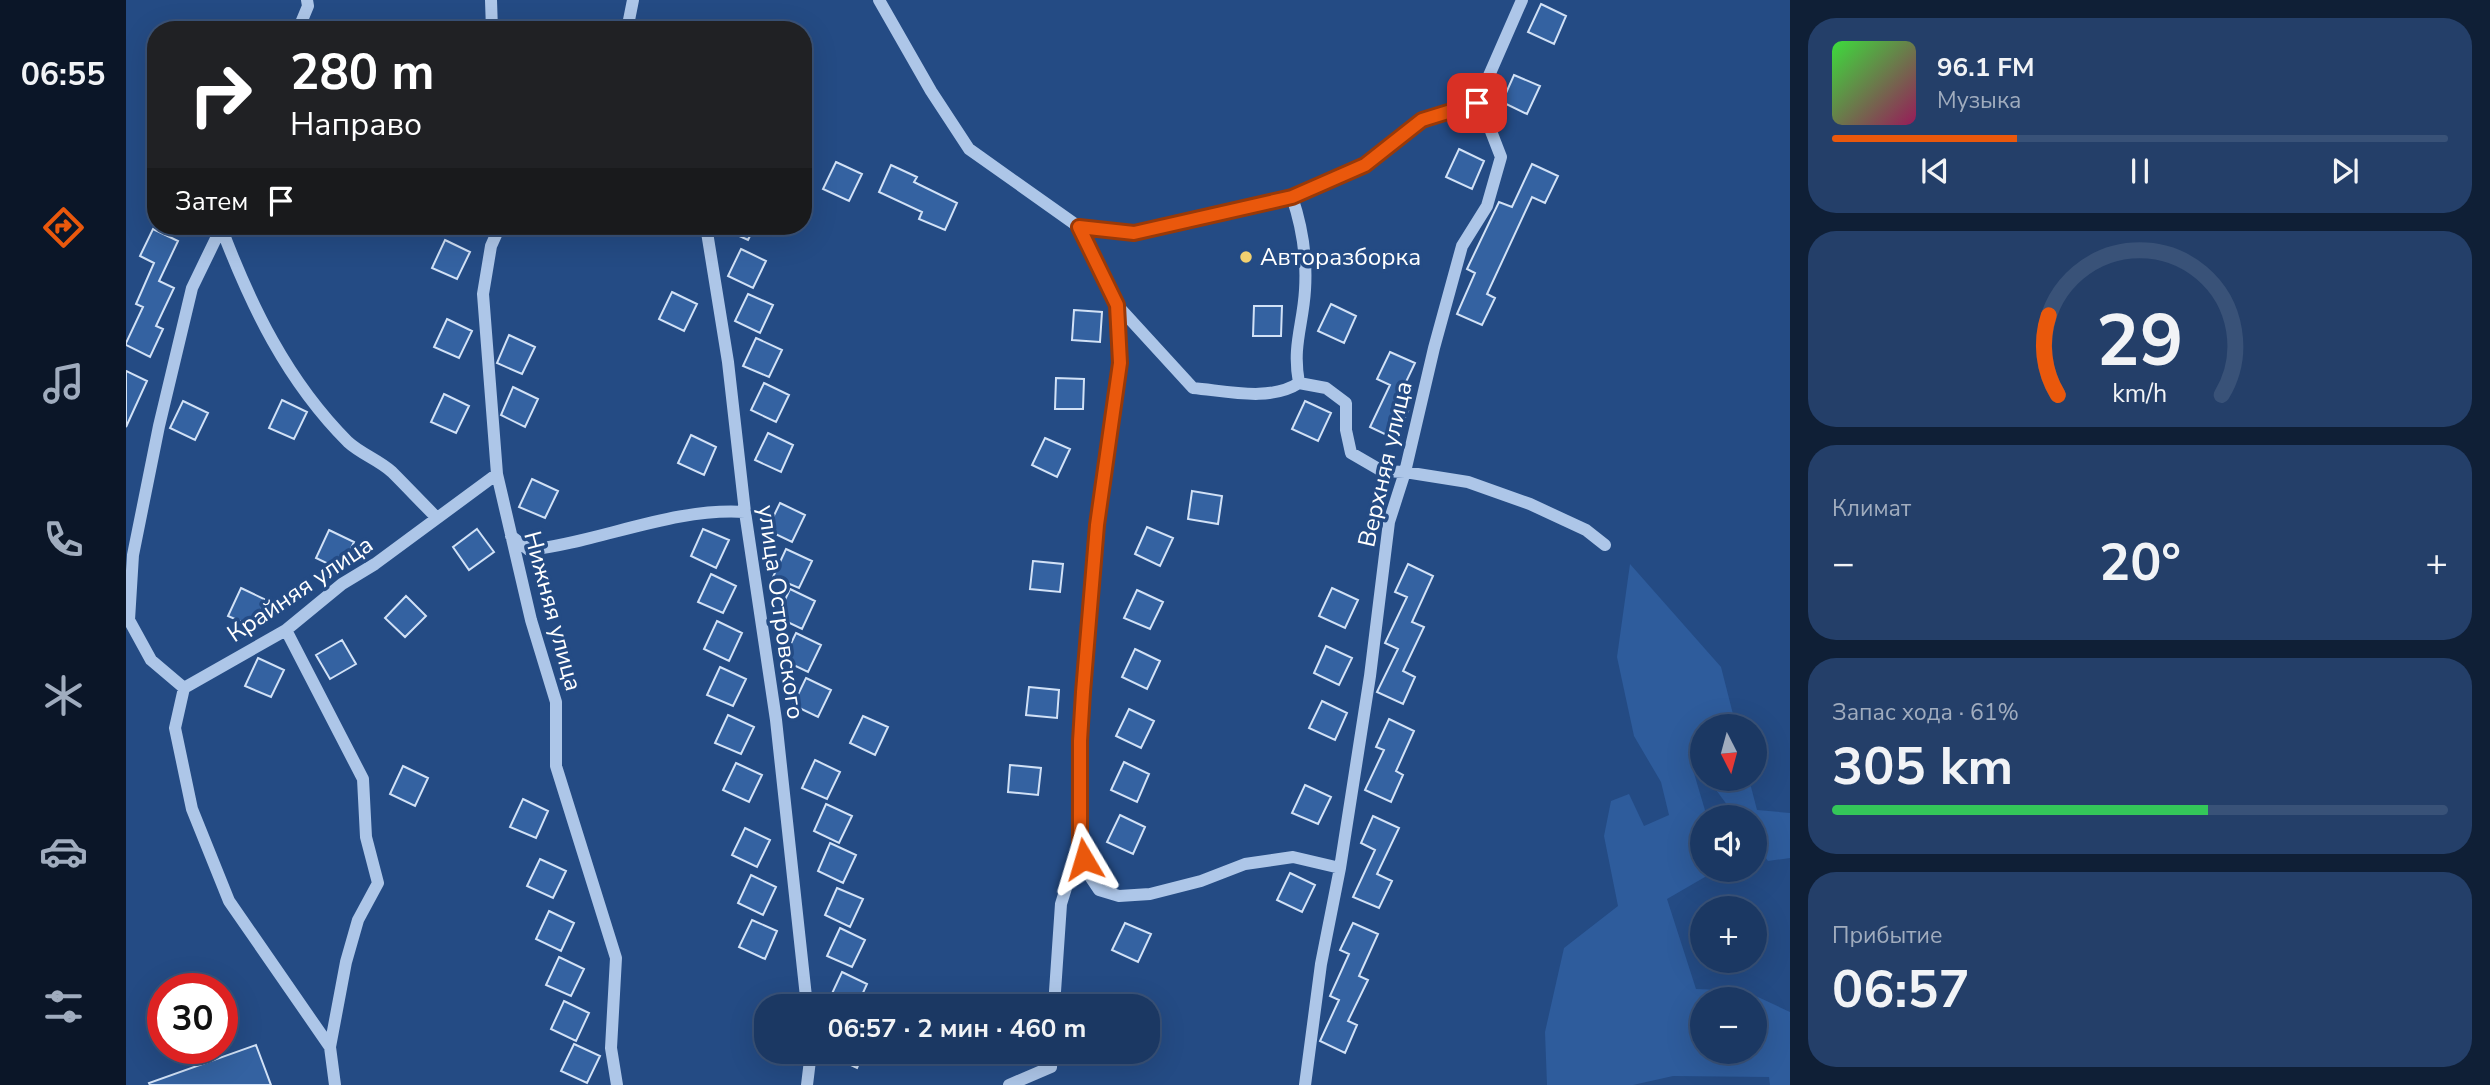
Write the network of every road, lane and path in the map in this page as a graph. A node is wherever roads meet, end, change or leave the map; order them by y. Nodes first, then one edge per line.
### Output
1 (307, 0) edge
2 (491, 0) edge
3 (633, 0) edge
4 (879, 0) edge
5 (1522, 0) edge
6 (302, 21) edge
7 (492, 21) edge
8 (629, 21) edge
9 (1477, 103) junction
10 (1292, 197) junction
11 (1079, 227) junction
12 (217, 235) edge
13 (224, 235) edge
14 (496, 235) edge
15 (707, 235) edge
16 (1117, 305) junction
17 (1299, 383) junction
18 (1405, 472) junction
19 (497, 474) junction
20 (746, 512) junction
21 (436, 518) junction
22 (511, 536) junction
23 (1605, 545) dead end
24 (286, 630) junction
25 (184, 688) junction
26 (1080, 844) junction
27 (1340, 867) junction
28 (806, 994) edge
29 (1056, 994) edge
30 (330, 1047) junction
31 (810, 1064) edge
32 (1051, 1064) edge
33 (335, 1085) edge
34 (617, 1085) edge
35 (807, 1085) edge
36 (1009, 1085) edge
37 (1305, 1085) edge

1 - 6 street
2 - 7 street
3 - 8 street
4 - 11 street
5 - 9 street
9 - 10 street
9 - 18 street, Верхняя улица
10 - 11 street
10 - 17 street
11 - 16 street
12 - 25 street
13 - 21 street
14 - 19 street, Нижняя улица
15 - 20 street, улица Островского
16 - 17 street
16 - 26 street
17 - 18 street
18 - 23 street
18 - 27 street, Верхняя улица
19 - 21 street, Крайняя улица
19 - 22 street, Нижняя улица
20 - 22 street
20 - 28 street, улица Островского
21 - 24 street, Крайняя улица
22 - 34 street, Нижняя улица
24 - 25 street, Крайняя улица
24 - 30 street
25 - 30 street
26 - 27 street
26 - 29 street
27 - 37 street, Верхняя улица
30 - 33 street
31 - 35 street
32 - 36 street

